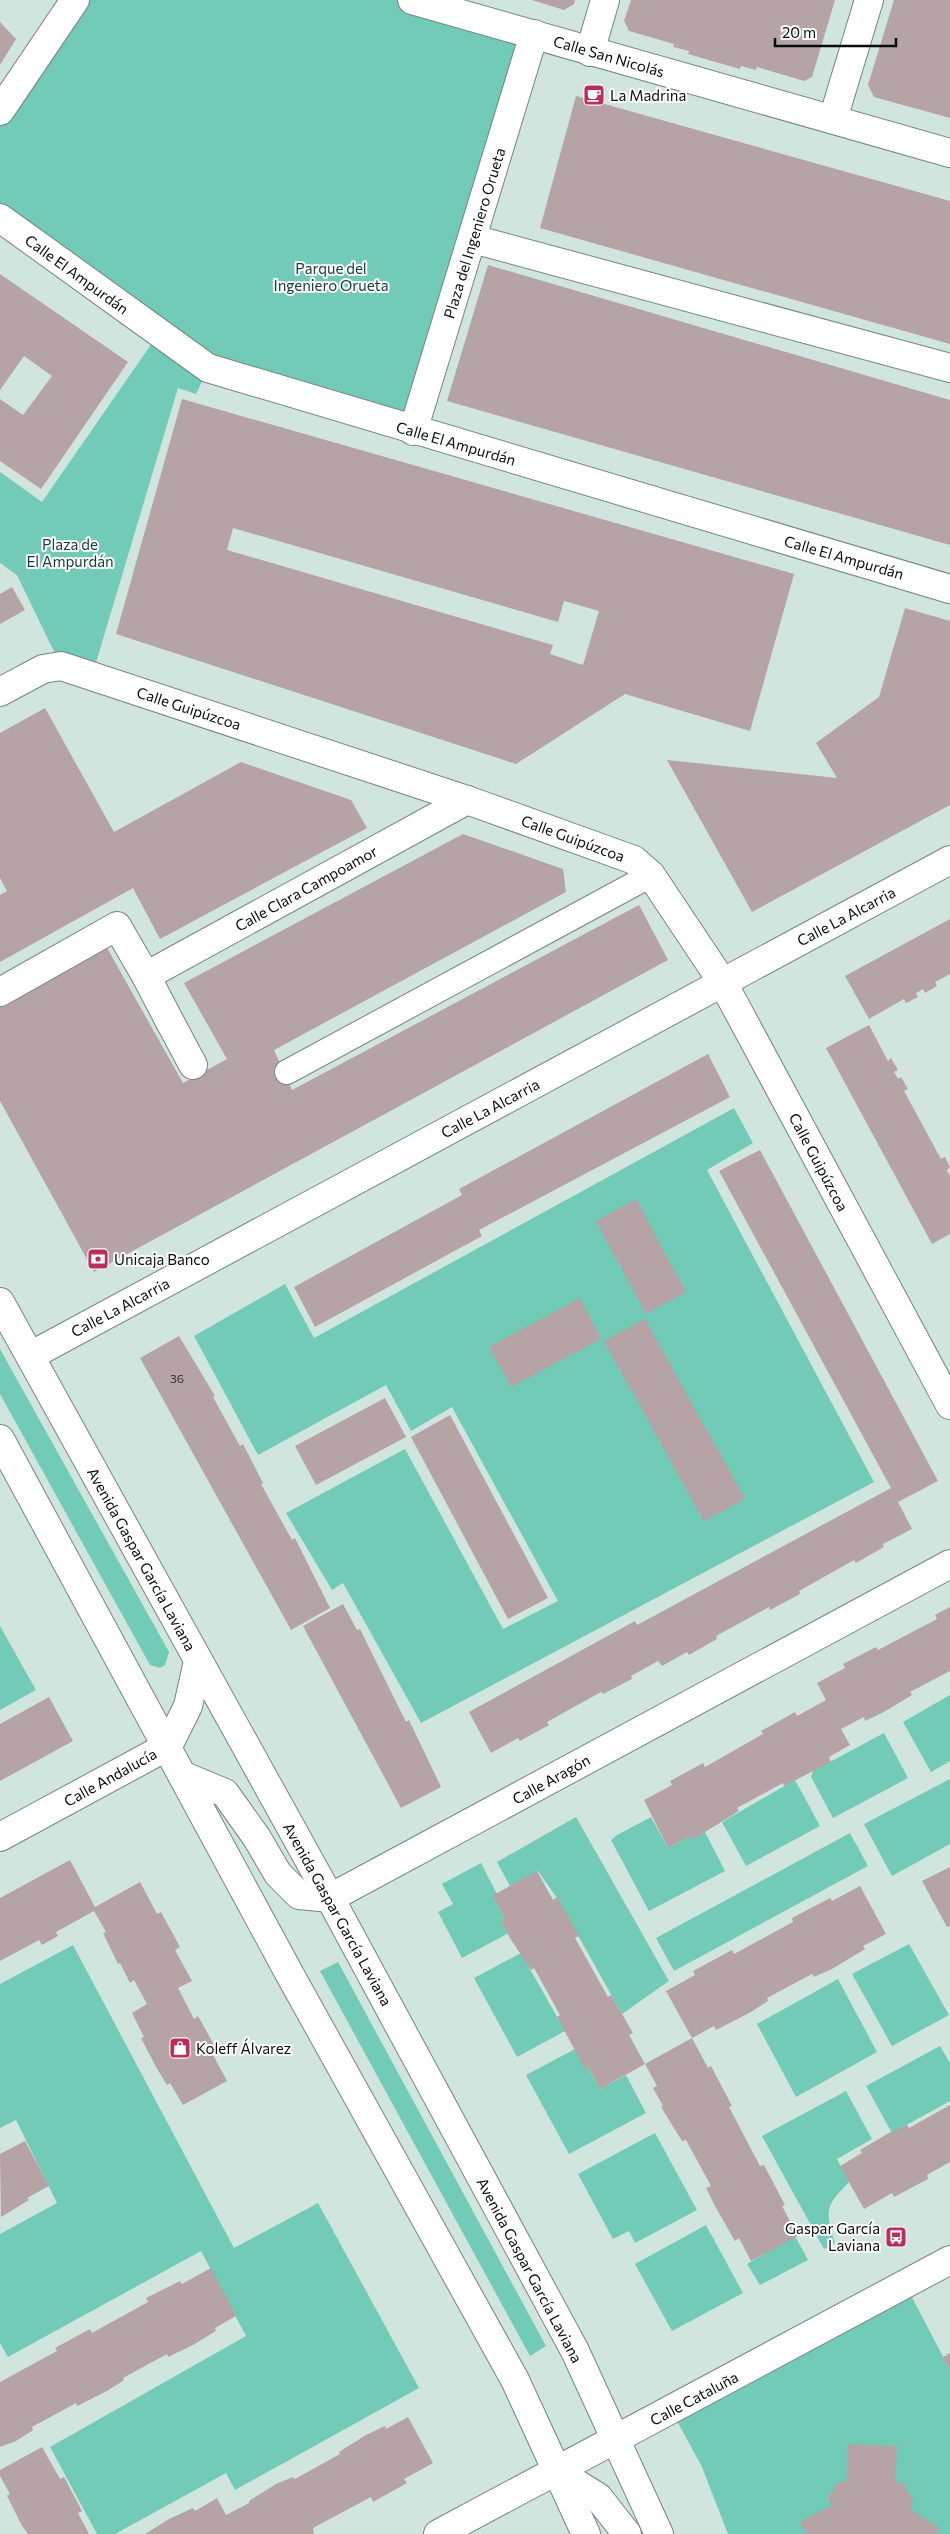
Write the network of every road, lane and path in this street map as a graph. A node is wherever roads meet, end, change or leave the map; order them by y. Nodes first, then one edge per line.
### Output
1 (75, 0) edge
2 (412, 0) edge
3 (605, 0) edge
4 (869, 0) edge
5 (534, 34) junction
6 (590, 52) junction
7 (0, 111) edge
8 (833, 119) junction
9 (950, 153) edge
10 (0, 218) edge
11 (473, 239) junction
12 (950, 368) edge
13 (413, 431) junction
14 (950, 589) edge
15 (0, 692) edge
16 (466, 800) junction
17 (950, 860) edge
18 (651, 875) junction
19 (146, 976) junction
20 (722, 983) junction
21 (0, 992) edge
22 (193, 1065) dead end
23 (287, 1072) dead end
24 (0, 1302) edge
25 (30, 1356) junction
26 (950, 1405) edge
27 (0, 1439) edge
28 (950, 1564) edge
29 (198, 1661) junction
30 (168, 1746) junction
31 (184, 1776) junction
32 (0, 1837) edge
33 (330, 1898) junction
34 (950, 2260) edge
35 (616, 2440) junction
36 (558, 2472) junction
37 (438, 2534) edge
38 (586, 2534) edge
39 (626, 2534) edge
40 (659, 2534) edge

1 - 7 street
2 - 5 street, Calle San Nicolás
3 - 6 street
4 - 8 street
5 - 6 street, Calle San Nicolás
5 - 11 street, Plaza del Ingeniero Orueta
6 - 8 street, Calle San Nicolás
8 - 9 street, Calle San Nicolás
10 - 13 street, Calle El Ampurdán
11 - 12 street
11 - 13 street, Plaza del Ingeniero Orueta
13 - 14 street, Calle El Ampurdán
15 - 16 street, Calle Guipúzcoa
16 - 18 street, Calle Guipúzcoa
16 - 19 street, Calle Clara Campoamor
17 - 20 street, Calle La Alcarria
18 - 20 street, Calle Guipúzcoa
18 - 23 lane
19 - 21 street
19 - 22 street
20 - 25 street, Calle La Alcarria
20 - 26 street, Calle Guipúzcoa
24 - 25 street, Avenida Gaspar García Laviana
25 - 29 street, Avenida Gaspar García Laviana
27 - 30 street
28 - 33 street, Calle Aragón
29 - 30 street, Calle Andalucía
29 - 33 street, Avenida Gaspar García Laviana
30 - 31 street
30 - 32 street, Calle Andalucía
31 - 33 street
31 - 36 street
33 - 35 street, Avenida Gaspar García Laviana
34 - 35 street, Calle Cataluña
35 - 36 street, Calle Cataluña
35 - 40 street, Avenida Gaspar García Laviana
36 - 37 street, Calle Cataluña
36 - 38 street
36 - 39 street

